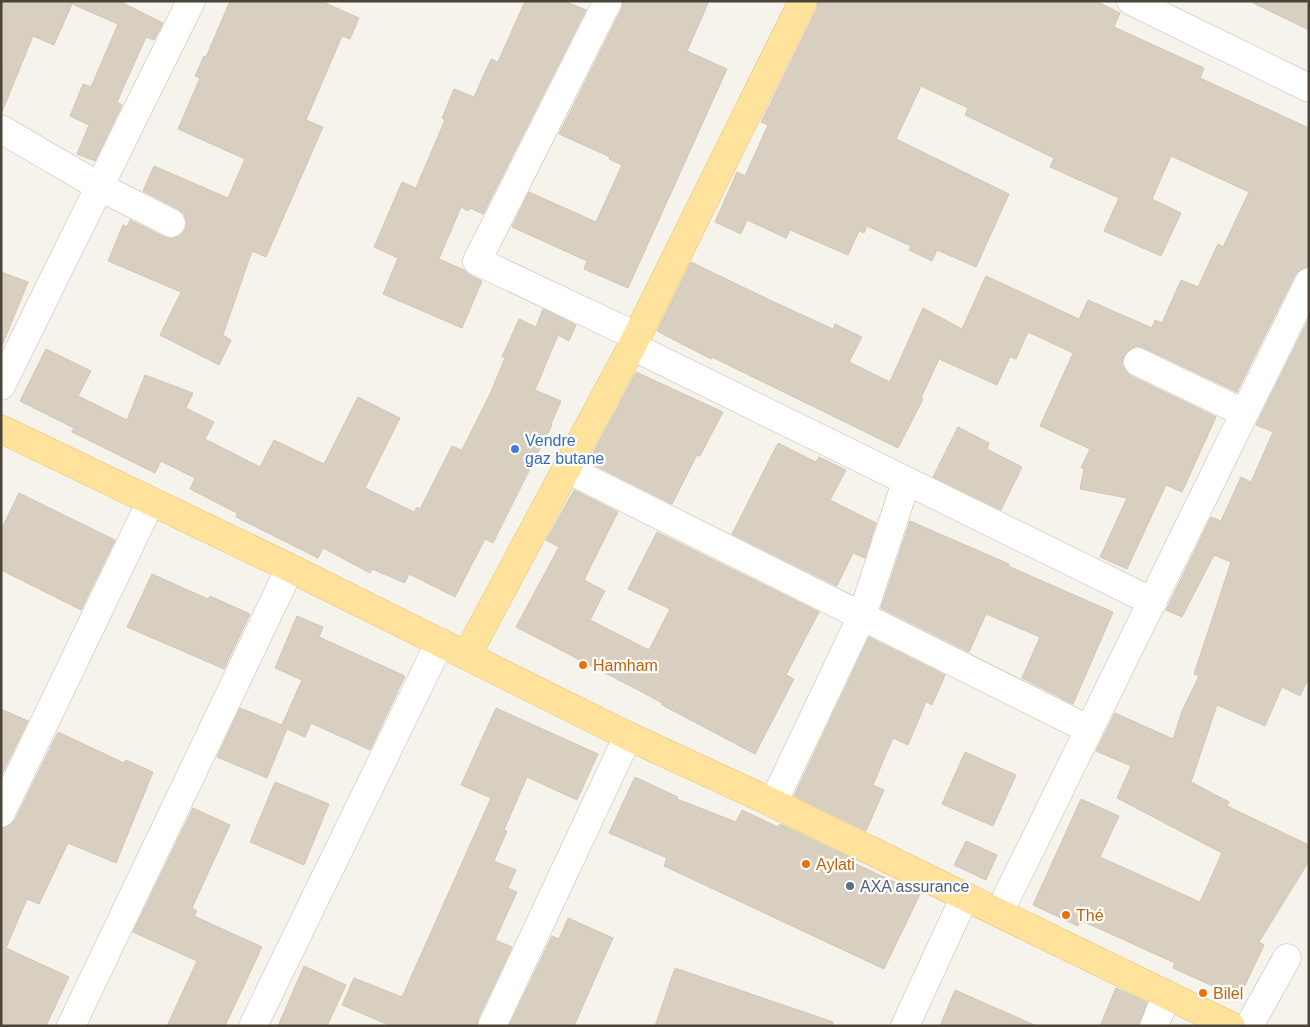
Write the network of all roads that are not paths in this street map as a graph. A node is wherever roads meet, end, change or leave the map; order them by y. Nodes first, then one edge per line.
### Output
1 (191, 1) edge
2 (608, 1) edge
3 (803, 1) edge
4 (1132, 1) edge
5 (1309, 88) edge
6 (1, 129) edge
7 (100, 187) junction
8 (170, 223) dead end
9 (1309, 282) edge
10 (634, 341) junction
11 (1138, 362) dead end
12 (1, 386) edge
13 (1244, 413) junction
14 (1, 429) edge
15 (567, 469) junction
16 (906, 482) junction
17 (151, 501) junction
18 (290, 568) junction
19 (1153, 602) junction
20 (862, 616) junction
21 (440, 642) junction
22 (467, 655) junction
23 (1088, 729) junction
24 (628, 736) junction
25 (772, 803) junction
26 (1, 813) edge
27 (965, 896) junction
28 (999, 913) junction
29 (1287, 958) dead end
30 (1167, 995) junction
31 (71, 1026) edge
32 (253, 1026) edge
33 (492, 1026) edge
34 (905, 1026) edge
35 (1154, 1026) edge
36 (1231, 1026) edge
37 (1249, 1026) edge

1 - 7 street
2 - 10 street
3 - 10 main road
4 - 5 street
6 - 7 street
7 - 8 street
7 - 12 street
9 - 13 street
10 - 15 main road
10 - 16 street
11 - 13 street
13 - 19 street
14 - 17 main road
15 - 20 street
15 - 22 main road
16 - 19 street
16 - 20 street
17 - 18 main road
17 - 26 street
18 - 21 main road
18 - 31 street
19 - 23 street
20 - 23 street
20 - 25 street
21 - 22 main road
21 - 32 street
22 - 24 main road
23 - 28 street
24 - 25 main road
24 - 33 street
25 - 27 main road
27 - 28 main road
27 - 34 street
28 - 30 main road
29 - 37 street
30 - 35 street
30 - 36 main road

